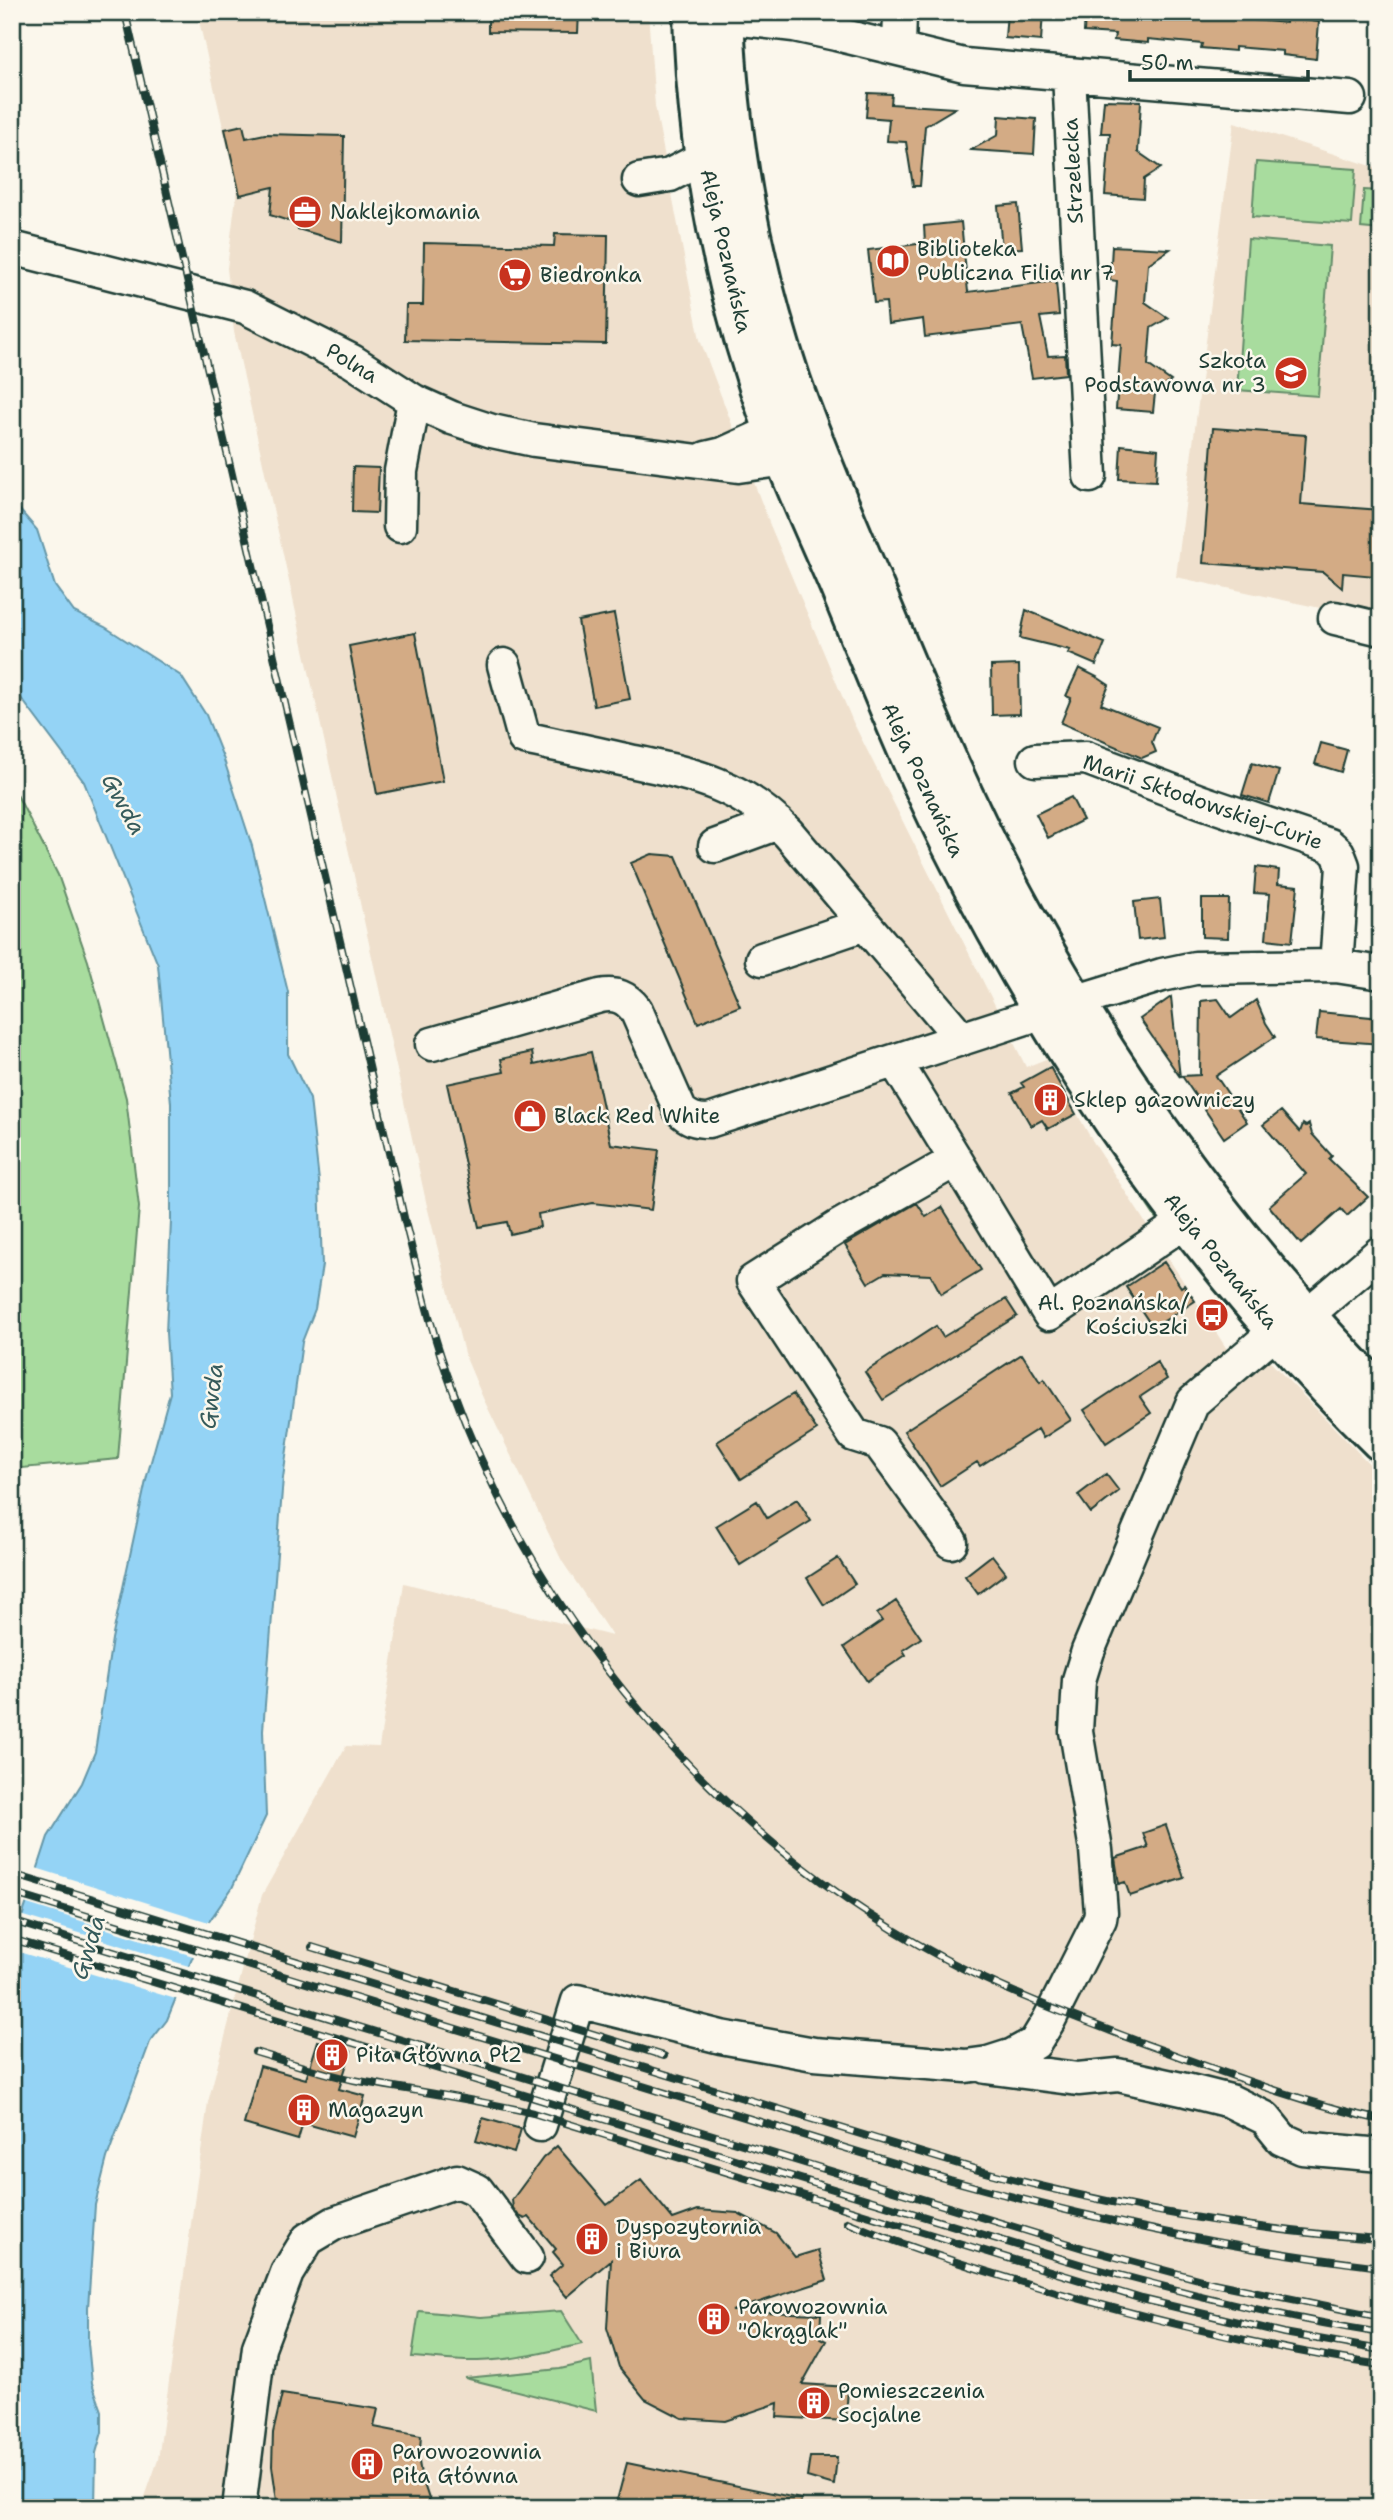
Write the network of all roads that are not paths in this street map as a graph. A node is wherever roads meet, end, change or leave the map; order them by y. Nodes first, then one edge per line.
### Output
1 (901, 12) edge
2 (714, 14) edge
3 (798, 19) edge
4 (899, 49) junction
5 (1069, 75) junction
6 (1350, 98) dead end
7 (705, 156) junction
8 (639, 180) dead end
9 (12, 247) edge
10 (414, 401) junction
11 (795, 439) junction
12 (1090, 476) dead end
13 (400, 526) dead end
14 (1335, 618) dead end
15 (1381, 629) edge
16 (504, 665) dead end
17 (1035, 761) dead end
18 (778, 823) junction
19 (715, 846) dead end
20 (865, 924) junction
21 (762, 959) dead end
22 (1336, 966) junction
23 (1381, 973) edge
24 (1059, 1007) junction
25 (962, 1039) junction
26 (432, 1044) dead end
27 (895, 1061) junction
28 (956, 1160) junction
29 (1187, 1220) junction
30 (1381, 1252) edge
31 (1292, 1323) junction
32 (1381, 1396) edge
33 (1381, 1441) edge
34 (951, 1542) dead end
35 (974, 2065) junction
36 (540, 2125) dead end
37 (1381, 2155) edge
38 (527, 2257) dead end
39 (239, 2508) edge

1 - 4 street
2 - 3 street
2 - 7 main road, Aleja Poznańska
2 - 11 main road, Aleja Poznańska
3 - 4 street
4 - 5 street
5 - 6 street
5 - 12 street, Strzelecka
7 - 8 street
7 - 11 main road, Aleja Poznańska
9 - 10 street, Polna
10 - 11 street, Polna
10 - 13 street
11 - 24 main road, Aleja Poznańska
14 - 15 street
16 - 18 street
17 - 22 street, Marii Skłodowskiej-Curie
18 - 19 street
18 - 20 street
20 - 21 street
20 - 25 street
22 - 23 street
22 - 24 street
24 - 25 street
24 - 29 main road, Aleja Poznańska
24 - 31 main road, Aleja Poznańska
25 - 27 street
26 - 27 street
27 - 28 street
28 - 29 street
28 - 34 street
29 - 31 main road, Aleja Poznańska
30 - 31 street
31 - 32 main road, Aleja Poznańska
31 - 33 main road, Aleja Poznańska
31 - 35 street
35 - 36 street
35 - 37 street
38 - 39 street

